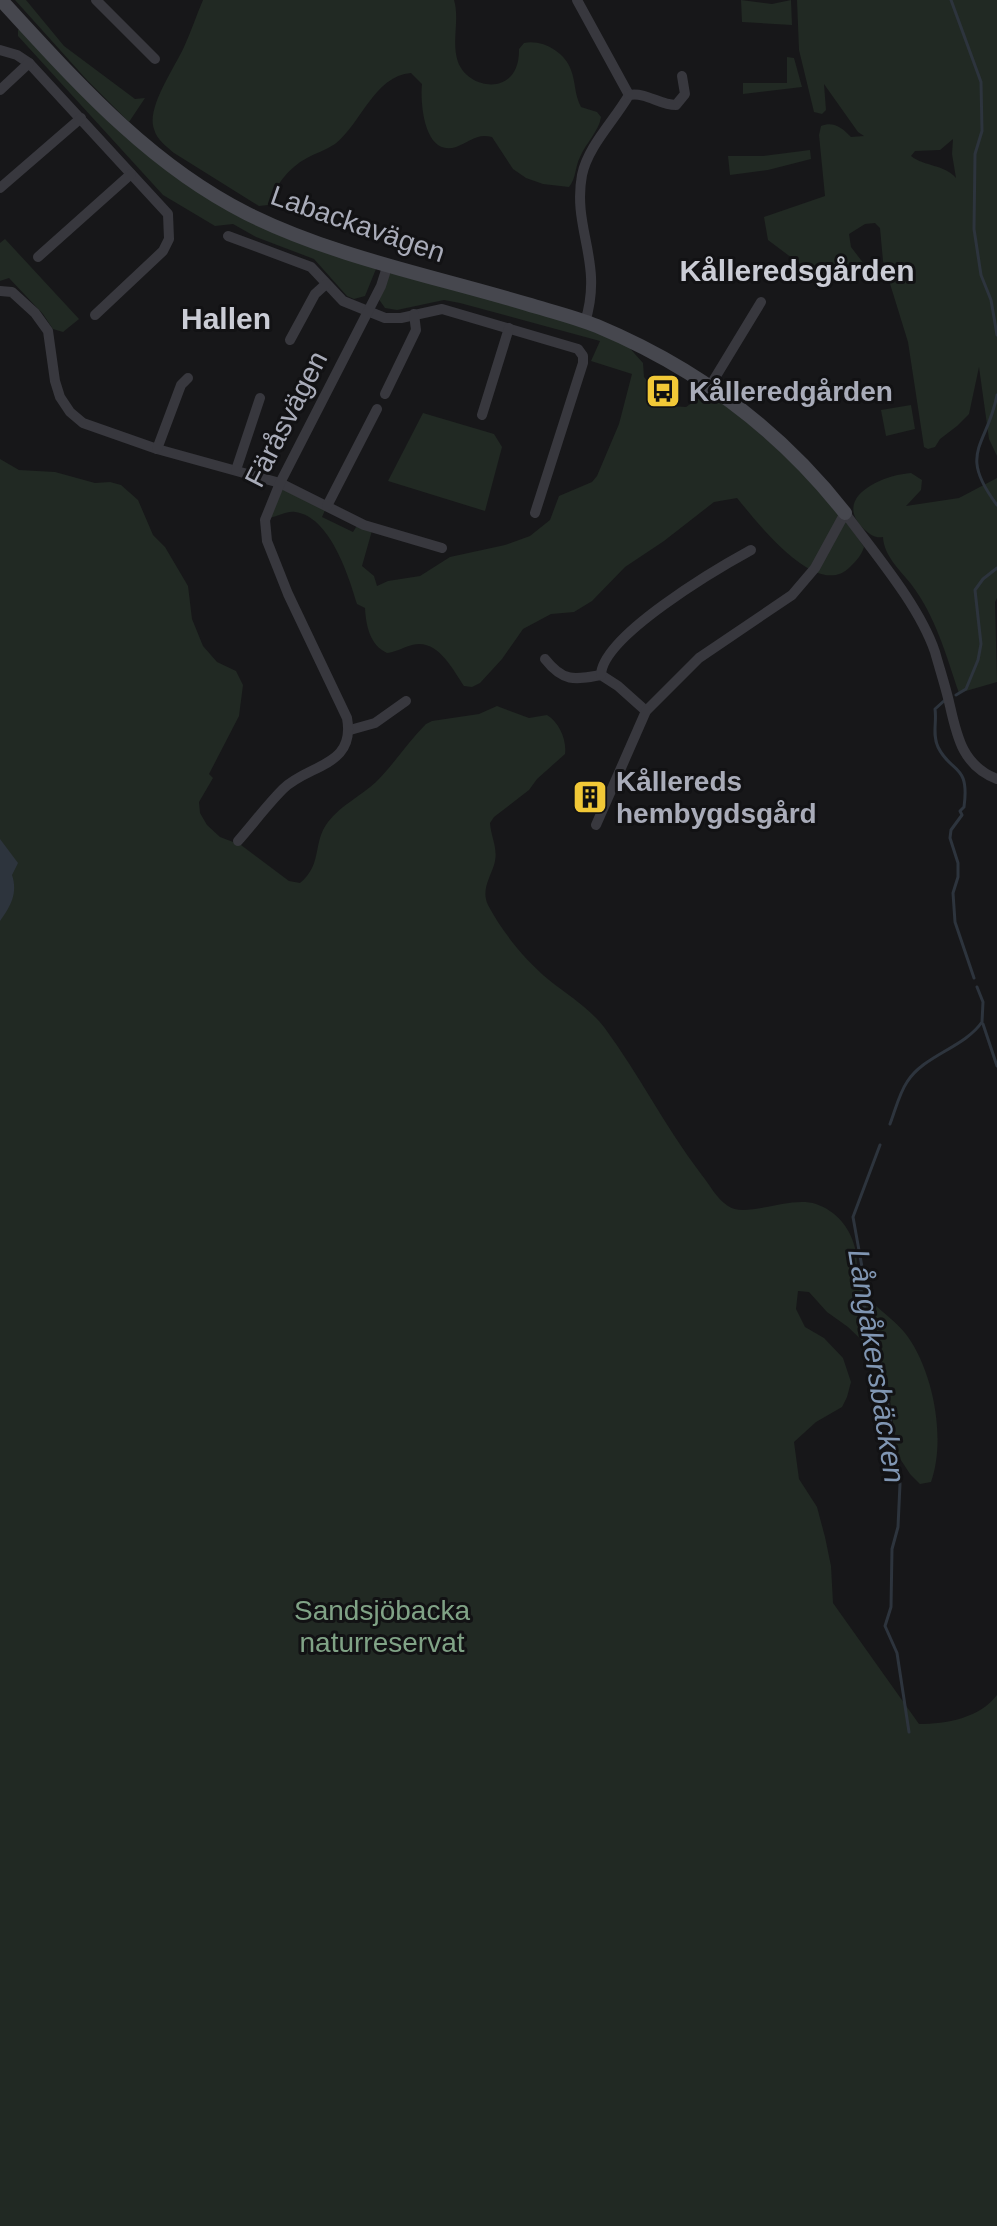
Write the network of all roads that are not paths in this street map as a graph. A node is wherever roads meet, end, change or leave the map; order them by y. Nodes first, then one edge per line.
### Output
1 (1, 0) edge
2 (96, 0) edge
3 (577, 0) edge
4 (0, 50) edge
5 (155, 59) dead end
6 (29, 63) junction
7 (682, 76) dead end
8 (0, 90) edge
9 (629, 95) junction
10 (81, 118) junction
11 (131, 174) junction
12 (0, 188) edge
13 (228, 236) dead end
14 (38, 257) dead end
15 (388, 264) junction
16 (326, 284) junction
17 (0, 291) edge
18 (761, 302) dead end
19 (368, 311) junction
20 (414, 314) junction
21 (95, 315) dead end
22 (585, 322) junction
23 (509, 328) junction
24 (290, 340) dead end
25 (188, 378) dead end
26 (710, 386) junction
27 (385, 394) dead end
28 (260, 398) dead end
29 (377, 409) dead end
30 (482, 415) dead end
31 (157, 449) junction
32 (236, 470) junction
33 (280, 483) junction
34 (327, 506) junction
35 (535, 513) dead end
36 (845, 513) junction
37 (442, 548) dead end
38 (751, 550) dead end
39 (545, 659) dead end
40 (601, 675) junction
41 (406, 701) dead end
42 (646, 711) junction
43 (350, 730) junction
44 (997, 779) edge
45 (596, 825) dead end
46 (238, 841) dead end

1 - 15 street, Labackavägen
2 - 5 street
3 - 9 street
4 - 6 street
6 - 8 street
6 - 10 street
7 - 9 street
9 - 22 street
10 - 11 street
10 - 12 street
11 - 14 street
11 - 21 street
13 - 16 street
15 - 19 street, Färåsvägen
15 - 22 street, Labackavägen
16 - 19 street
16 - 24 street
17 - 31 street
18 - 26 street
19 - 20 street
19 - 33 street, Färåsvägen
20 - 23 street
20 - 27 street
22 - 26 street, Labackavägen
23 - 30 street
23 - 35 street
25 - 31 street
26 - 36 street, Labackavägen
28 - 32 street
29 - 34 street
31 - 32 street
32 - 33 street
33 - 34 street
33 - 43 street, Färåsvägen
34 - 37 street
36 - 42 street
36 - 44 street
38 - 40 street
39 - 40 street
40 - 42 street
41 - 43 street
42 - 45 street
43 - 46 street

